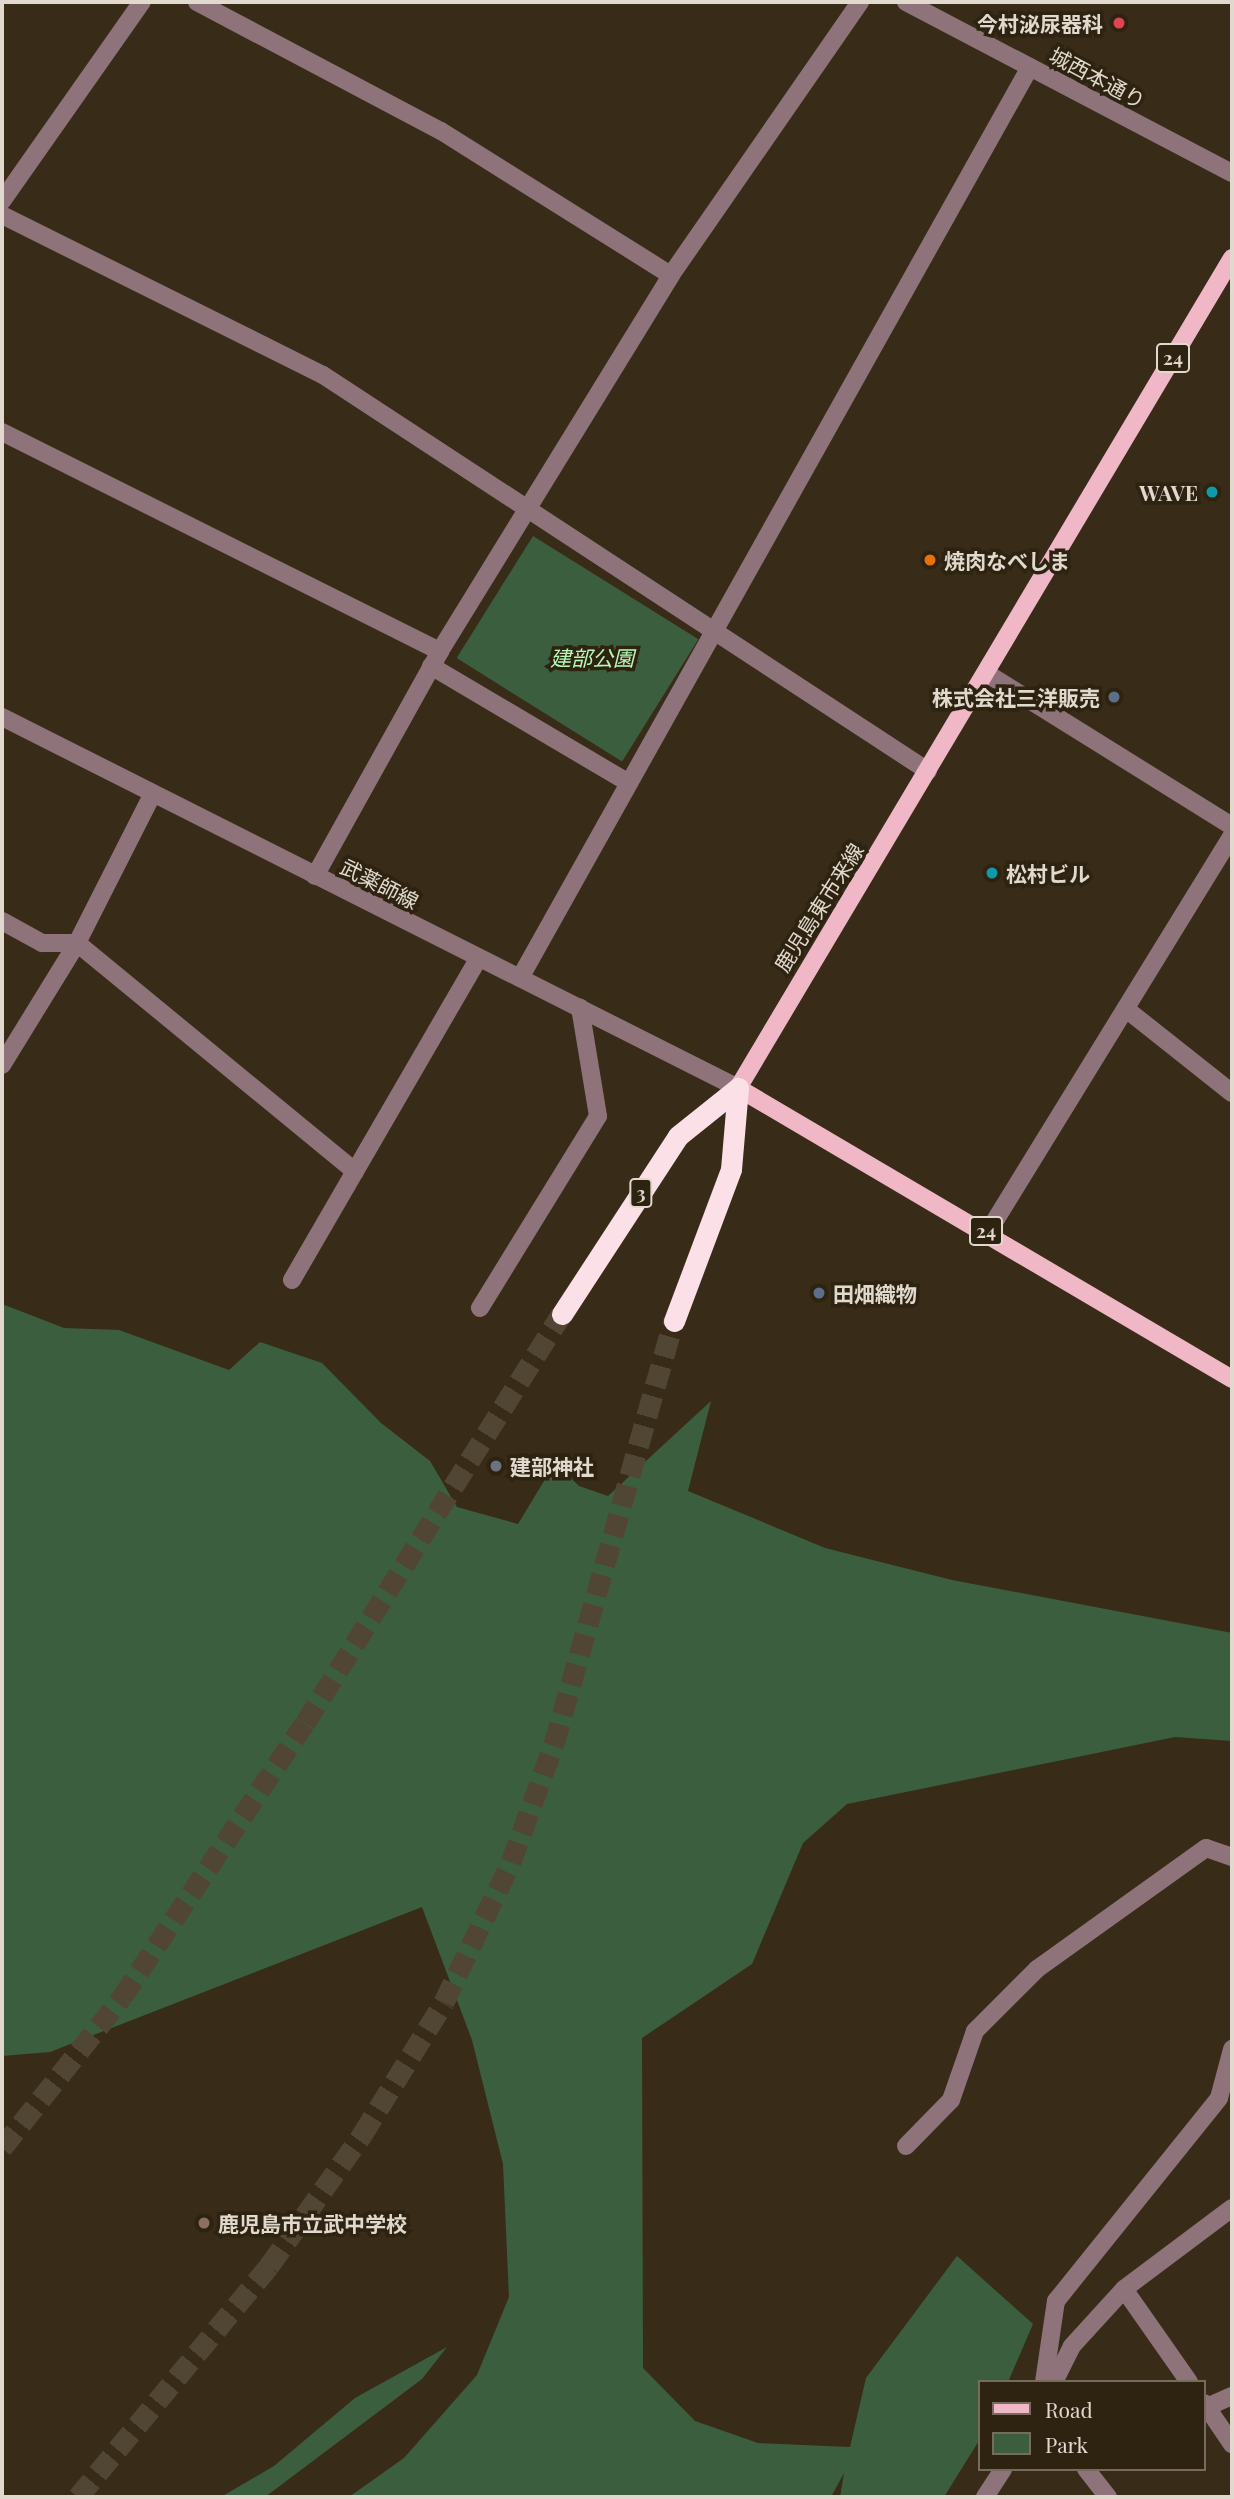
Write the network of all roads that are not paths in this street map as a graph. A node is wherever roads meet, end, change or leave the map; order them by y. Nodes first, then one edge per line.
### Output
1 (142, 2) edge
2 (197, 2) edge
3 (860, 2) edge
4 (906, 2) edge
5 (1030, 67) junction
6 (1232, 173) edge
7 (2, 201) edge
8 (2, 215) edge
9 (1232, 258) edge
10 (671, 275) junction
11 (2, 432) edge
12 (528, 509) junction
13 (716, 629) junction
14 (436, 659) junction
15 (986, 673) junction
16 (2, 717) edge
17 (928, 771) junction
18 (629, 783) junction
19 (152, 795) junction
20 (1232, 826) edge
21 (1232, 835) edge
22 (315, 876) junction
23 (2, 921) edge
24 (77, 943) junction
25 (479, 958) junction
26 (520, 978) junction
27 (580, 1007) junction
28 (1126, 1009) junction
29 (2, 1065) edge
30 (738, 1088) junction
31 (1232, 1093) edge
32 (355, 1171) junction
33 (988, 1233) junction
34 (292, 1280) dead end
35 (480, 1308) dead end
36 (562, 1314) tunnel mouth
37 (674, 1321) tunnel mouth
38 (1232, 1379) edge
39 (1232, 1857) edge
40 (1232, 2049) edge
41 (906, 2146) dead end
42 (1232, 2208) edge
43 (1124, 2289) junction
44 (1044, 2380) edge
45 (1055, 2380) edge
46 (1188, 2380) edge
47 (1232, 2396) edge
48 (1206, 2405) edge
49 (1232, 2444) edge
50 (1002, 2471) edge
51 (1088, 2471) edge
52 (985, 2497) edge
53 (1108, 2497) edge

1 - 7 street
2 - 10 street
3 - 10 street
4 - 5 street, 城西本通り
5 - 6 street, 城西本通り
5 - 13 street
8 - 12 street
9 - 15 main road, 鹿児島東市来線 / 24
10 - 12 street
11 - 14 street
12 - 13 street
12 - 14 street
13 - 17 street
13 - 18 street
14 - 18 street
14 - 22 street
15 - 17 main road, 鹿児島東市来線 / 24
15 - 20 street
16 - 19 street, 武薬師線
17 - 30 main road, 鹿児島東市来線 / 24
18 - 26 street
19 - 22 street, 武薬師線
19 - 24 street
21 - 28 street
22 - 25 street, 武薬師線
23 - 24 street
24 - 29 street
24 - 32 street
25 - 26 street, 武薬師線
25 - 32 street
26 - 27 street, 武薬師線
27 - 30 street, 武薬師線
27 - 35 street
28 - 31 street
28 - 33 street
30 - 33 main road, 24
30 - 36 highway, 3
30 - 37 highway
32 - 34 street
33 - 38 main road, 24
39 - 41 street
40 - 44 street
42 - 43 street
43 - 45 street
43 - 46 street
47 - 48 street
48 - 49 street
50 - 52 street
51 - 53 street

